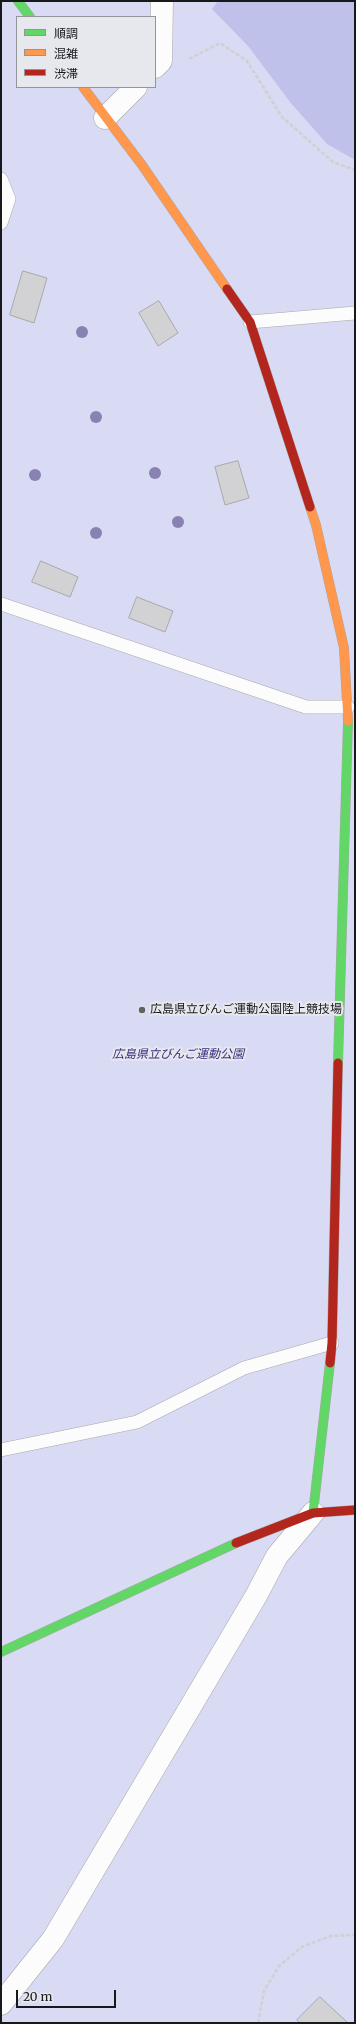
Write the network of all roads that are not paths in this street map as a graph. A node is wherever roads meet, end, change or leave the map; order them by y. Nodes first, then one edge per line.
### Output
1 (18, 1) edge
2 (162, 1) edge
3 (29, 16) edge
4 (158, 64) edge
5 (84, 88) edge
6 (135, 88) edge
7 (105, 118) junction
8 (1, 179) edge
9 (1, 223) edge
10 (355, 313) edge
11 (250, 322) junction
12 (1, 604) edge
13 (348, 707) junction
14 (332, 1343) junction
15 (1, 1450) edge
16 (355, 1510) edge
17 (313, 1513) junction
18 (1, 1652) edge
19 (1, 2004) edge

1 - 3 street
2 - 4 street
5 - 7 street
6 - 7 street
7 - 11 street
8 - 9 lane
10 - 11 lane
11 - 13 street
12 - 13 lane
13 - 14 street
14 - 15 lane
14 - 17 street
16 - 17 street
17 - 18 street
17 - 19 street

